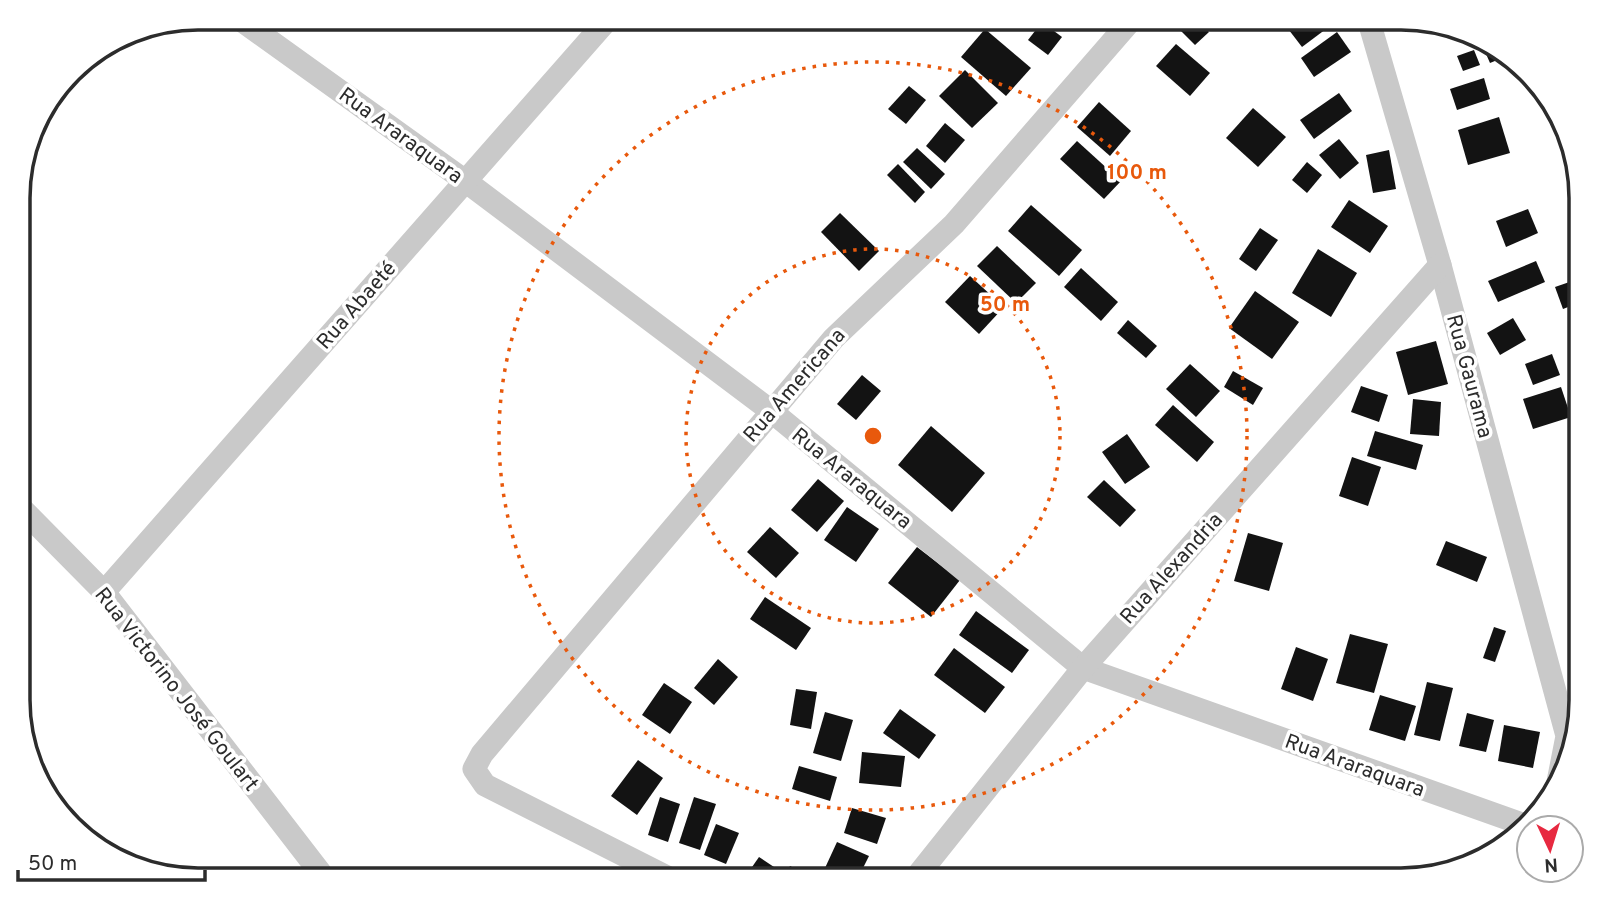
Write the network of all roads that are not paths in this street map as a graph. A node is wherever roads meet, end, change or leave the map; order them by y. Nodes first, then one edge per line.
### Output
1 (255, 30) edge
2 (597, 30) edge
3 (1123, 30) edge
4 (1371, 30) edge
5 (464, 180) junction
6 (1440, 265) junction
7 (771, 411) junction
8 (30, 517) edge
9 (104, 592) junction
10 (1083, 668) junction
11 (1567, 725) edge
12 (1515, 821) edge
13 (317, 868) edge
14 (649, 868) edge
15 (924, 868) edge

1 - 5 street, Rua Araraquara
2 - 5 street, Rua Abaeté
3 - 7 street, Rua Americana
4 - 6 street, Rua Gaurama
5 - 7 street, Rua Araraquara
5 - 9 street, Rua Abaeté
6 - 10 street, Rua Alexandria
6 - 11 street, Rua Gaurama
7 - 10 street, Rua Araraquara
7 - 14 street, Rua Americana
8 - 9 street, Rua Victorino José Goulart
9 - 13 street, Rua Victorino José Goulart
10 - 12 street, Rua Araraquara
10 - 15 street, Rua Alexandria

